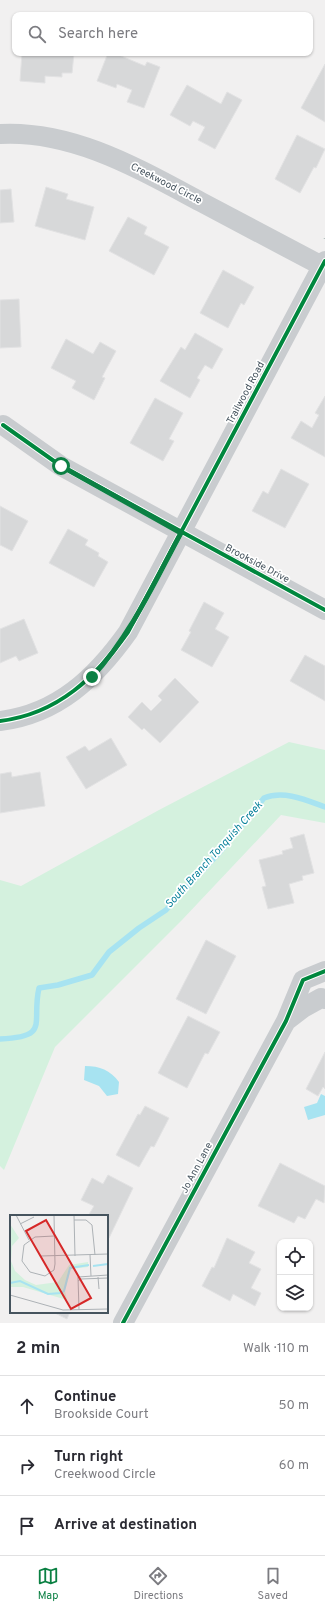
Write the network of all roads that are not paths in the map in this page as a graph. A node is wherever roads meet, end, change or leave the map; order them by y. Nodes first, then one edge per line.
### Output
1 (0, 134) edge
2 (324, 264) edge
3 (3, 425) dead end
4 (181, 533) junction
5 (325, 610) edge
6 (0, 721) edge
7 (325, 971) edge
8 (325, 999) edge
9 (286, 1021) junction
10 (123, 1323) edge

1 - 2 street, Creekwood Circle
2 - 4 street, Trailwood Road
3 - 4 street, Brookside Drive
4 - 5 street, Brookside Drive
4 - 6 street
7 - 9 street, Jo Ann Lane
8 - 9 street
9 - 10 street, Jo Ann Lane

